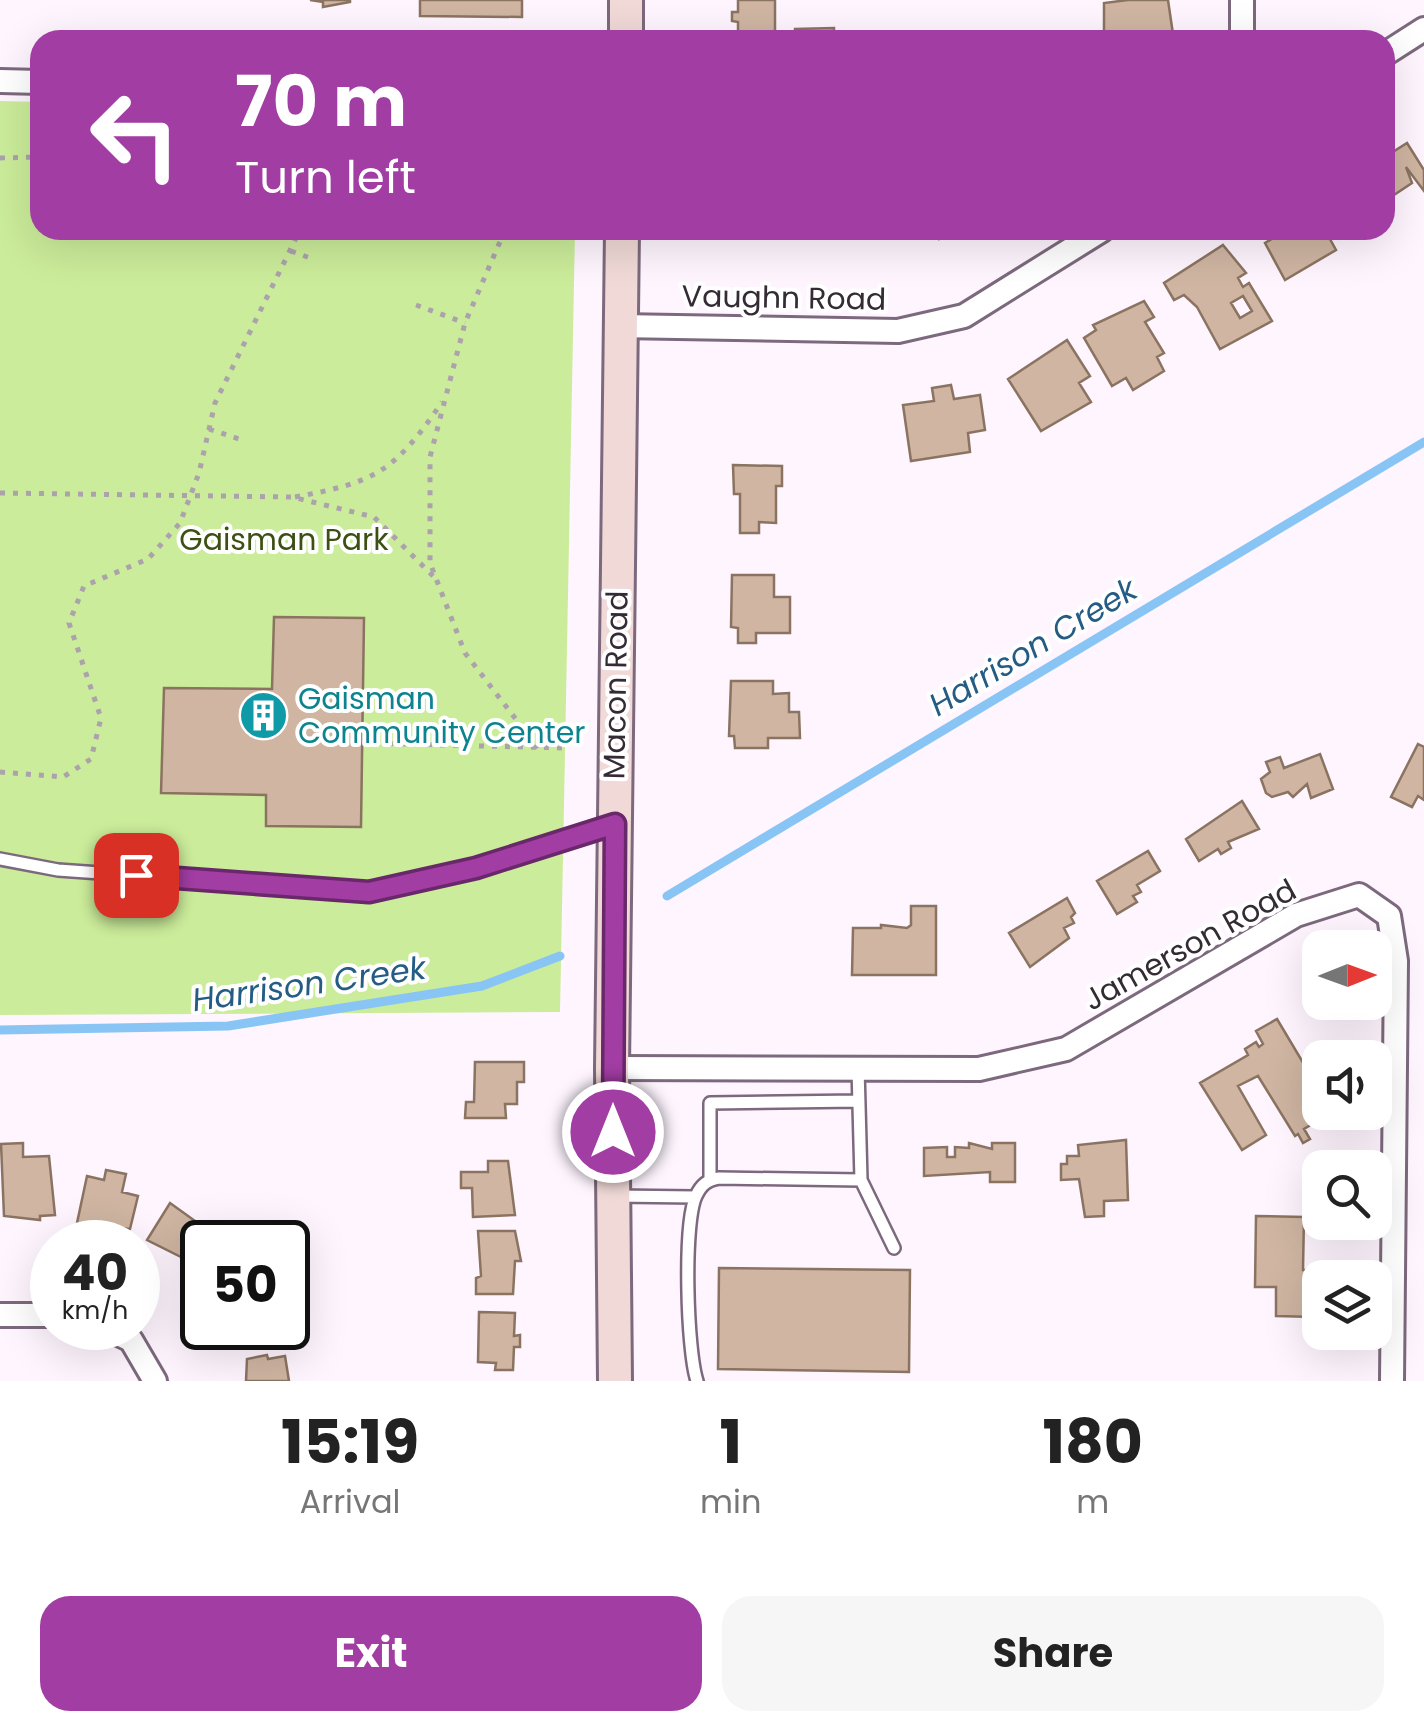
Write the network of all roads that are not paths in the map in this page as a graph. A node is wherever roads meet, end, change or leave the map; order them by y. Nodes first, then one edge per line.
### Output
1 (626, 0) edge
2 (1242, 0) edge
3 (1424, 29) edge
4 (626, 30) edge
5 (1242, 30) edge
6 (1395, 48) edge
7 (0, 82) edge
8 (30, 82) edge
9 (622, 240) edge
10 (1086, 240) edge
11 (620, 326) junction
12 (615, 824) junction
13 (0, 859) edge
14 (612, 1068) junction
15 (858, 1068) junction
16 (858, 1102) junction
17 (710, 1180) junction
18 (862, 1180) junction
19 (614, 1196) junction
20 (695, 1197) junction
21 (894, 1248) dead end
22 (0, 1315) edge
23 (30, 1316) edge
24 (138, 1350) edge
25 (155, 1381) edge
26 (615, 1381) edge
27 (697, 1381) edge
28 (1392, 1381) edge

1 - 4 main road
2 - 5 street
3 - 6 street
7 - 8 street
9 - 11 main road, Macon Road
10 - 11 street, Vaughn Road
11 - 12 main road, Macon Road
12 - 13 lane
12 - 14 main road, Macon Road
14 - 15 street, Jamerson Road
14 - 19 main road, Macon Road
15 - 16 lane
15 - 28 street, Jamerson Road
16 - 17 lane
16 - 18 lane
17 - 18 lane
17 - 20 lane
18 - 21 lane
19 - 20 lane
19 - 26 main road, Macon Road
20 - 27 lane
22 - 23 street
24 - 25 street

